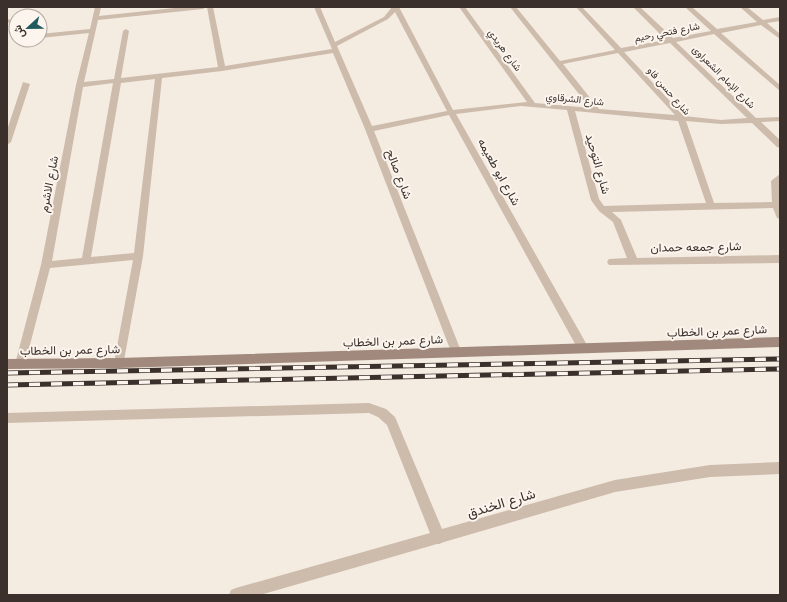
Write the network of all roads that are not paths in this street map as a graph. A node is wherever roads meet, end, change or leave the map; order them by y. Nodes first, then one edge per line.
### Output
1 (98, 7) edge
2 (202, 7) edge
3 (210, 7) edge
4 (316, 7) edge
5 (396, 7) edge
6 (462, 7) edge
7 (513, 7) edge
8 (579, 7) edge
9 (636, 7) edge
10 (688, 7) edge
11 (743, 7) edge
12 (95, 18) junction
13 (780, 19) edge
14 (762, 22) junction
15 (92, 31) junction
16 (126, 31) dead end
17 (716, 32) junction
18 (48, 35) edge
19 (780, 37) edge
20 (672, 41) junction
21 (334, 49) junction
22 (621, 51) junction
23 (558, 63) junction
24 (222, 69) junction
25 (159, 76) junction
26 (118, 80) junction
27 (26, 84) dead end
28 (80, 85) junction
29 (780, 89) edge
30 (532, 104) junction
31 (570, 108) junction
32 (597, 111) junction
33 (451, 112) junction
34 (682, 119) junction
35 (780, 119) edge
36 (754, 122) junction
37 (368, 129) junction
38 (7, 142) edge
39 (780, 145) edge
40 (780, 176) edge
41 (776, 205) junction
42 (711, 206) junction
43 (602, 209) junction
44 (780, 216) edge
45 (138, 256) junction
46 (780, 259) edge
47 (86, 260) junction
48 (633, 261) junction
49 (612, 262) dead end
50 (46, 264) junction
51 (780, 342) edge
52 (583, 348) junction
53 (456, 351) junction
54 (119, 363) junction
55 (7, 364) edge
56 (20, 364) junction
57 (7, 418) edge
58 (780, 468) edge
59 (439, 538) junction
60 (236, 595) edge

1 - 12 street, شارع الاشرم
2 - 12 street
3 - 24 street
4 - 21 street, شارع صالح
5 - 21 street
5 - 33 street, شارع ابو طعيمه
6 - 30 street, شارع هريدي
7 - 23 street
8 - 22 street, شارع حسن فاو
9 - 20 street, شارع الإمام الشعراوى
10 - 17 street
11 - 14 street
12 - 15 street, شارع الاشرم
13 - 14 street, شارع فتحي رحيم
14 - 17 street, شارع فتحي رحيم
14 - 19 street
15 - 18 street
15 - 28 street, شارع الاشرم
16 - 26 street
17 - 20 street, شارع فتحي رحيم
17 - 29 street
20 - 22 street, شارع فتحي رحيم
20 - 36 street, شارع الإمام الشعراوى
21 - 24 street
21 - 37 street, شارع صالح
22 - 23 street, شارع فتحي رحيم
22 - 34 street, شارع حسن فاو
23 - 32 street
24 - 25 street
25 - 26 street
25 - 45 street
26 - 28 street
26 - 47 street
27 - 38 street
28 - 50 street, شارع الاشرم
30 - 31 street, شارع الشرقاوي
30 - 33 street, شارع الشرقاوي
31 - 32 street, شارع الشرقاوي
31 - 43 street, شارع التوحيد
32 - 34 street, شارع الشرقاوي
33 - 37 street, شارع الشرقاوي
33 - 52 street, شارع ابو طعيمه
34 - 36 street, شارع الشرقاوي
34 - 42 street, شارع حسن فاو
35 - 36 street, شارع الشرقاوي
36 - 39 street, شارع الإمام الشعراوى
37 - 53 street, شارع صالح
40 - 41 street
41 - 42 street
41 - 44 street
42 - 43 street
43 - 48 street, شارع التوحيد
45 - 47 street
45 - 54 street
46 - 48 street, شارع جمعه حمدان
47 - 50 street
48 - 49 street, شارع جمعه حمدان
50 - 56 street, شارع الاشرم
51 - 52 main road, شارع عمر بن الخطاب
52 - 53 main road, شارع عمر بن الخطاب
53 - 54 main road, شارع عمر بن الخطاب
54 - 56 main road, شارع عمر بن الخطاب
55 - 56 main road, شارع عمر بن الخطاب
57 - 59 street
58 - 59 street, شارع الخندق
59 - 60 street, شارع الخندق

